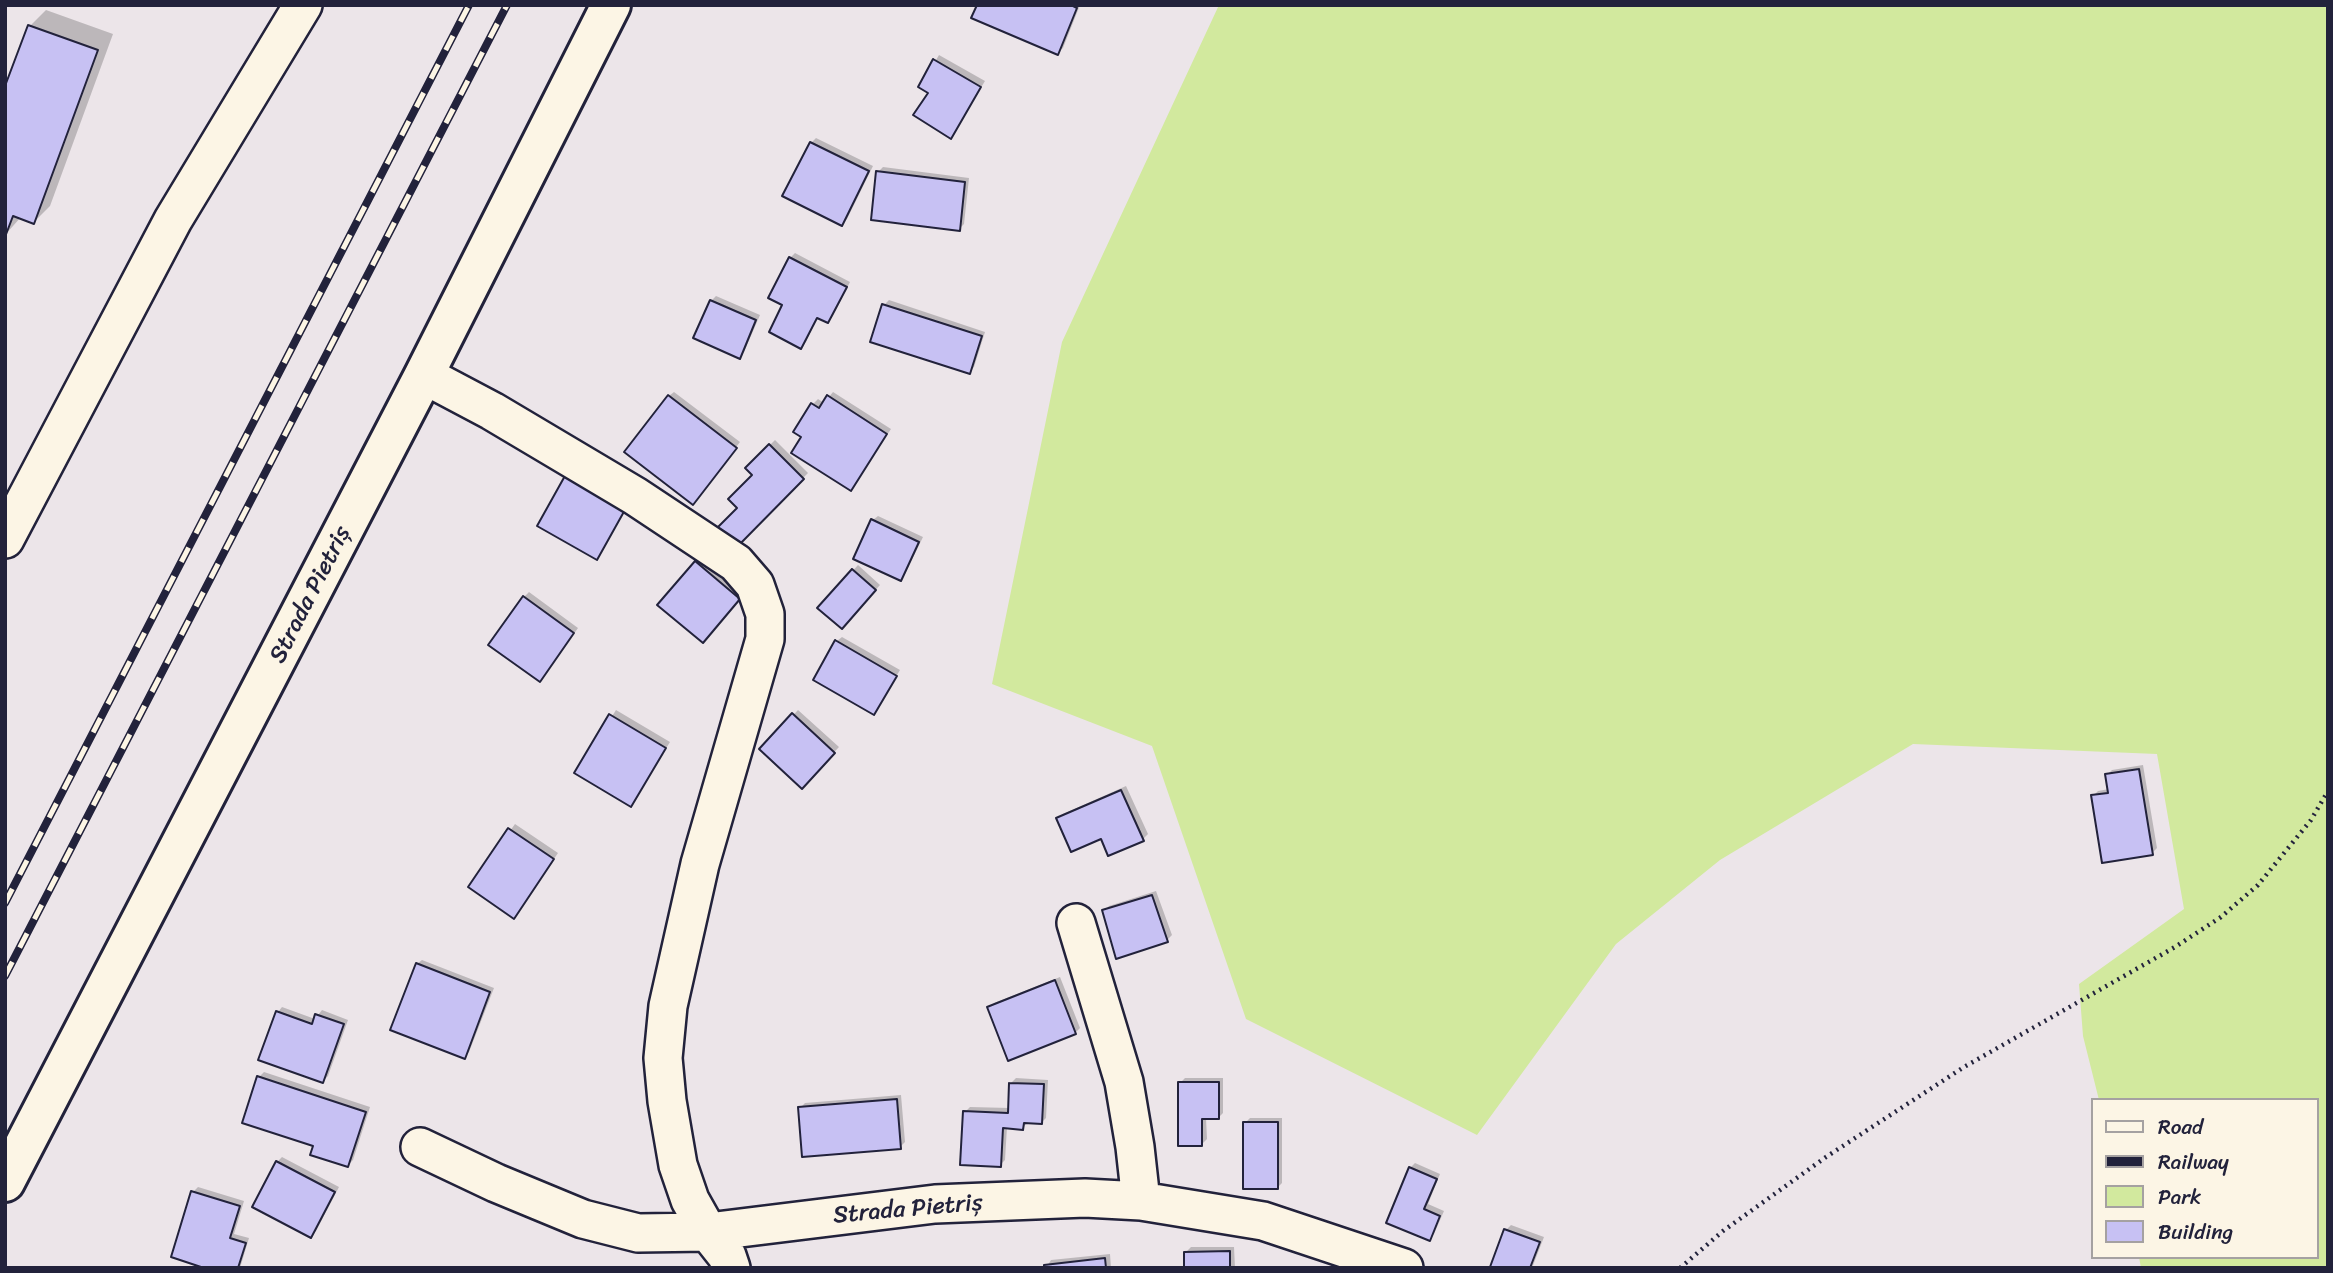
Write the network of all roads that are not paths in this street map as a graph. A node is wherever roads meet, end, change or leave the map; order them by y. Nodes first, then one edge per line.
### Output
1 (303, 5) edge
2 (611, 5) edge
3 (424, 375) junction
4 (5, 539) edge
5 (1076, 923) dead end
6 (419, 1147) dead end
7 (5, 1182) edge
8 (1141, 1201) junction
9 (708, 1232) junction
10 (731, 1268) edge
11 (1404, 1268) edge

1 - 4 street
2 - 3 main road, Strada Pietriș
3 - 7 main road, Strada Pietriș
3 - 9 street
5 - 8 street
6 - 9 street, Strada Pietriș
8 - 9 street, Strada Pietriș
8 - 11 street, Strada Pietriș
9 - 10 street

